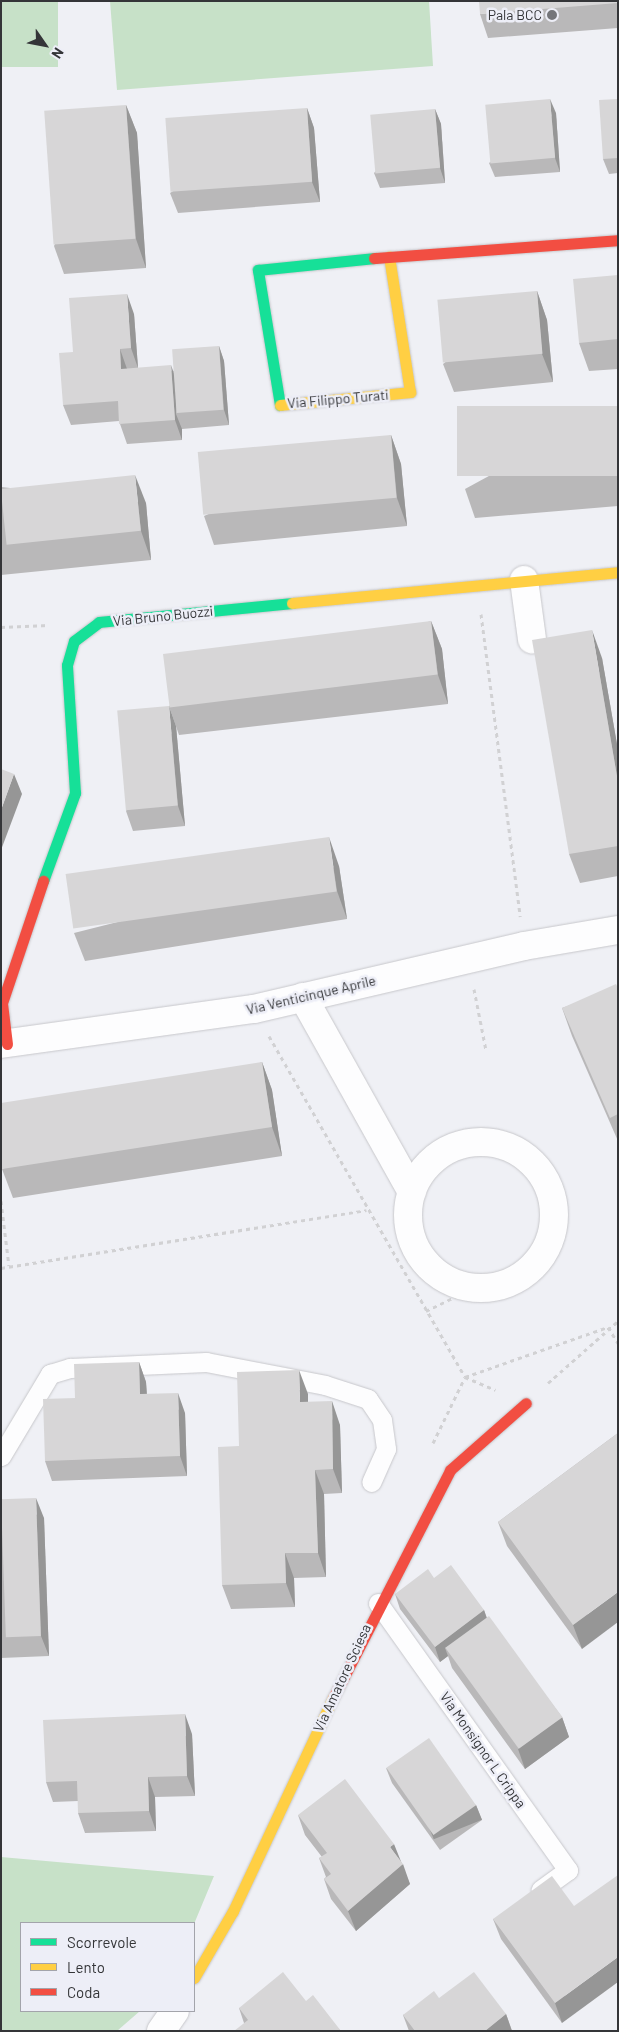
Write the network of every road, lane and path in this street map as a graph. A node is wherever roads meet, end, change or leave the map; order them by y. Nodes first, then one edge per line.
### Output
1 (618, 240) edge
2 (389, 257) junction
3 (616, 579) edge
4 (524, 580) junction
5 (477, 584) junction
6 (532, 639) edge
7 (618, 930) edge
8 (524, 946) junction
9 (468, 959) junction
10 (303, 997) junction
11 (254, 1009) junction
12 (4, 1044) edge
13 (486, 1050) dead end
14 (412, 1192) junction
15 (1, 1201) edge
16 (366, 1210) junction
17 (9, 1266) junction
18 (1, 1268) edge
19 (471, 1289) junction
20 (426, 1311) junction
21 (618, 1321) edge
22 (608, 1327) junction
23 (618, 1343) edge
24 (465, 1377) junction
25 (526, 1403) junction
26 (1, 1456) edge
27 (371, 1482) dead end
28 (378, 1603) junction
29 (540, 1890) edge
30 (195, 1976) edge
31 (174, 2012) edge
32 (161, 2031) edge

1 - 2 street, Via Filippo Turati
2 - 2 street, Via Filippo Turati
3 - 4 street, Via Bruno Buozzi
4 - 5 street, Via Bruno Buozzi
4 - 6 street
5 - 8 path
5 - 12 street, Via Bruno Buozzi
7 - 8 street, Via Venticinque Aprile
8 - 9 street, Via Venticinque Aprile
9 - 10 street, Via Venticinque Aprile
9 - 13 path
10 - 11 street, Via Venticinque Aprile
10 - 14 street
11 - 12 street, Via Venticinque Aprile
11 - 16 path
14 - 19 street
14 - 19 street
15 - 17 path
16 - 17 path
16 - 20 path
17 - 18 path
19 - 20 path
20 - 24 path
21 - 22 path
22 - 23 path
22 - 24 path
22 - 25 path
24 - 25 path
25 - 28 street, Via Amatore Sciesa
26 - 27 lane
28 - 29 lane, Via Monsignor L Crippa
28 - 30 street, Via Amatore Sciesa
31 - 32 street

